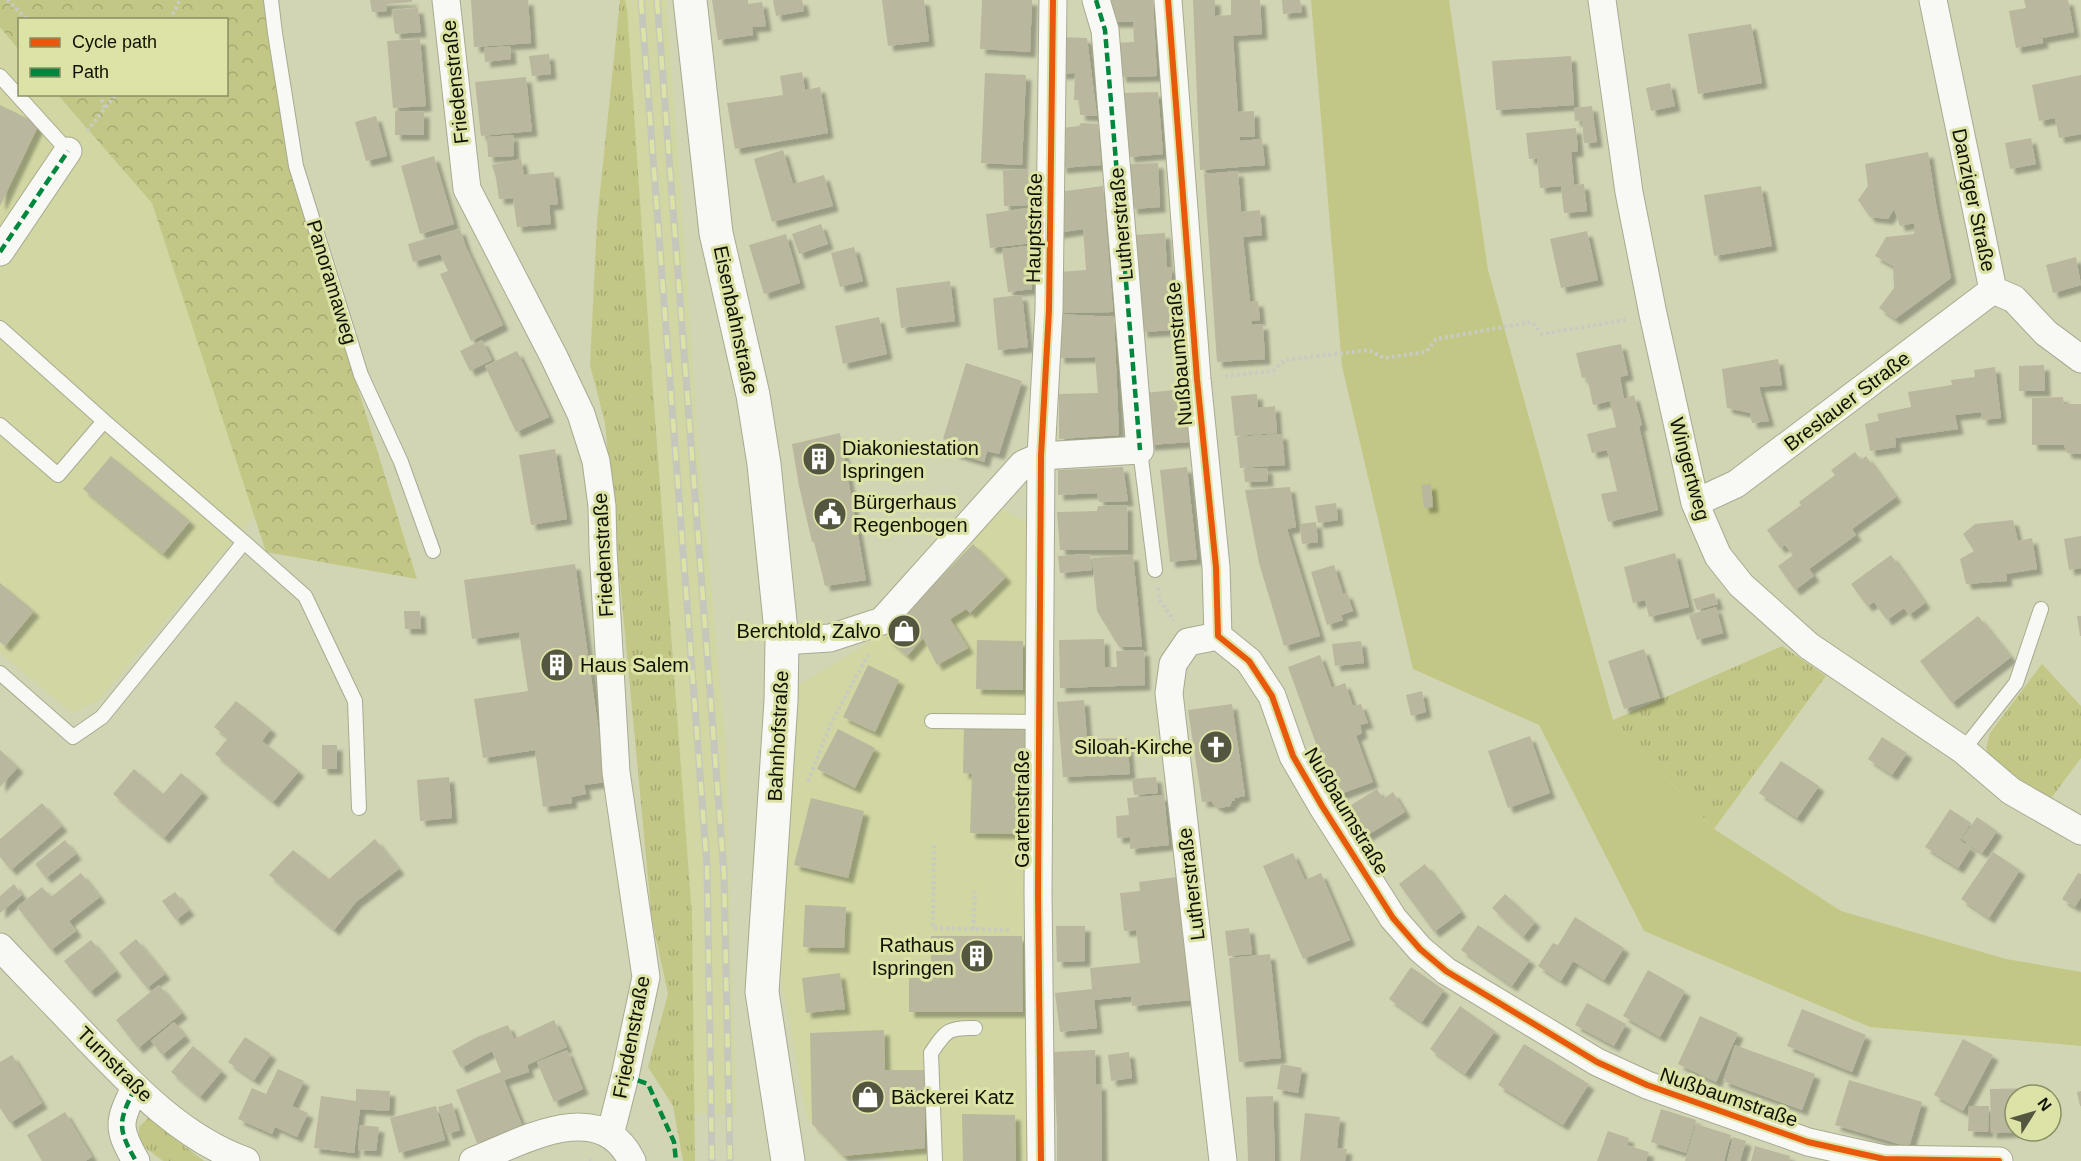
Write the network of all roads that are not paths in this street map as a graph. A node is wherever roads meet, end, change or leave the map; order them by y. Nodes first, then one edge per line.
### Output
1 (271, 0) edge
2 (446, 0) edge
3 (690, 0) edge
4 (1053, 0) edge
5 (1096, 0) edge
6 (1168, 0) edge
7 (1602, 0) edge
8 (1933, 0) edge
9 (0, 76) edge
10 (18, 96) edge
11 (18, 96) edge
12 (68, 151) joint
13 (0, 252) edge
14 (1993, 290) junction
15 (0, 328) edge
16 (2081, 359) edge
17 (104, 421) junction
18 (0, 425) edge
19 (1140, 450) junction
20 (1041, 456) junction
21 (1695, 503) junction
22 (244, 542) junction
23 (433, 552) dead end
24 (1155, 570) dead end
25 (2041, 609) dead end
26 (1218, 636) junction
27 (782, 641) junction
28 (0, 673) edge
29 (932, 721) dead end
30 (1039, 722) junction
31 (1963, 750) junction
32 (359, 808) dead end
33 (2081, 831) edge
34 (0, 947) edge
35 (975, 1028) dead end
36 (135, 1088) junction
37 (610, 1135) junction
38 (136, 1161) edge
39 (246, 1161) edge
40 (473, 1161) edge
41 (632, 1161) edge
42 (788, 1161) edge
43 (935, 1161) edge
44 (1041, 1161) edge
45 (1223, 1161) edge
46 (1998, 1161) edge

1 - 23 lane, Panoramaweg
2 - 37 street, Friedenstraße
3 - 27 main road, Eisenbahnstraße
4 - 20 street, Hauptstraße
5 - 19 street, Lutherstraße
6 - 26 street, Nußbaumstraße
7 - 21 street, Wingertweg
8 - 14 street, Danziger Straße
9 - 11 lane
10 - 12 lane
12 - 13 street
14 - 16 street, Danziger Straße
14 - 21 street, Breslauer Straße
15 - 17 lane
17 - 18 lane
17 - 22 lane
19 - 20 street
19 - 24 lane, Lutherstraße
20 - 27 street
20 - 30 street, Gartenstraße
21 - 31 street, Wingertweg
22 - 28 lane
22 - 32 lane
25 - 31 lane
26 - 45 street, Lutherstraße
26 - 46 street, Nußbaumstraße
27 - 42 main road, Bahnhofstraße
29 - 30 lane
30 - 44 street, Gartenstraße
31 - 33 street, Wingertweg
34 - 36 street, Turnstraße
35 - 43 lane
36 - 38 street
36 - 39 street, Turnstraße
37 - 40 street
37 - 41 street

